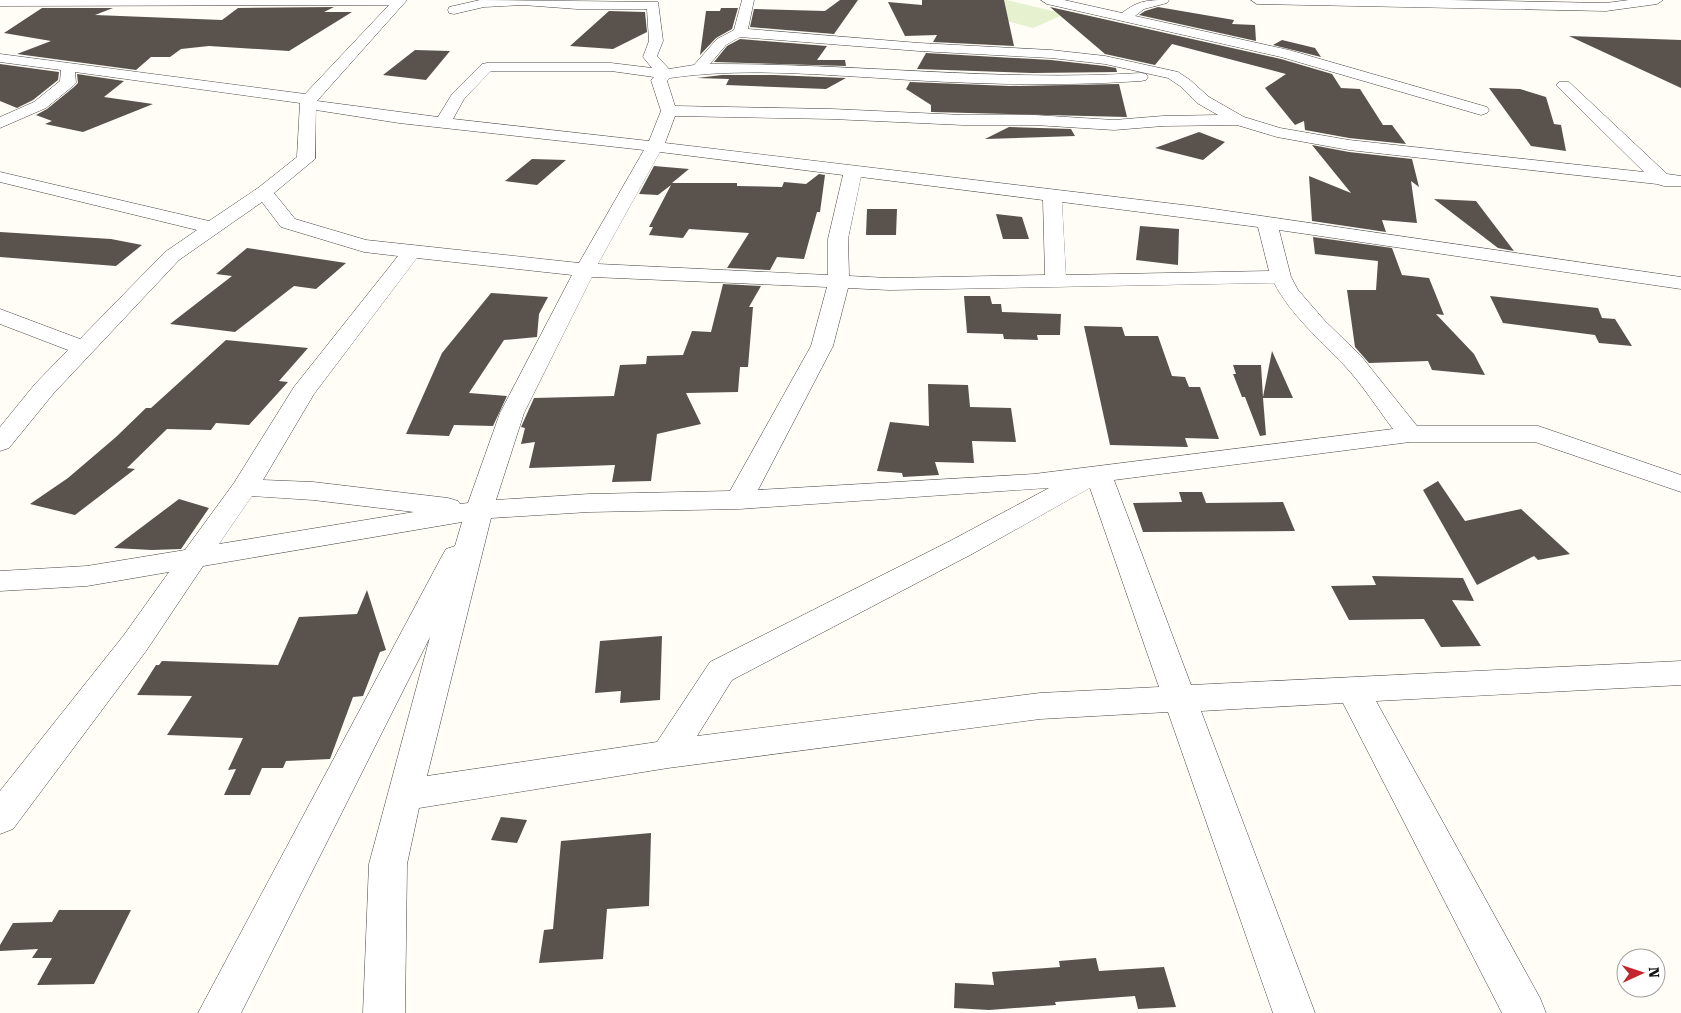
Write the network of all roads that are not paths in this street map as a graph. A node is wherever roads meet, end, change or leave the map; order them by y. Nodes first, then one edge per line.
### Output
1 (748, 0) edge
2 (1047, 0) edge
3 (1163, 0) edge
4 (1257, 0) edge
5 (1657, 0) edge
6 (400, 1) edge
7 (0, 2) edge
8 (454, 10) dead end
9 (1125, 17) junction
10 (740, 33) junction
11 (0, 58) edge
12 (68, 68) junction
13 (699, 69) junction
14 (665, 74) junction
15 (1173, 75) junction
16 (1564, 85) dead end
17 (308, 101) junction
18 (1481, 110) dead end
19 (668, 111) junction
20 (1238, 120) junction
21 (0, 123) edge
22 (442, 123) junction
23 (655, 146) junction
24 (853, 171) junction
25 (0, 177) edge
26 (1664, 180) junction
27 (22, 182) junction
28 (1681, 182) edge
29 (264, 192) junction
30 (1052, 195) junction
31 (0, 197) edge
32 (1267, 223) junction
33 (213, 228) junction
34 (412, 252) junction
35 (585, 270) junction
36 (1281, 277) junction
37 (1056, 280) junction
38 (839, 282) junction
39 (1681, 283) edge
40 (0, 316) edge
41 (83, 348) junction
42 (1410, 434) junction
43 (0, 443) edge
44 (1098, 473) junction
45 (1681, 484) edge
46 (245, 487) junction
47 (739, 500) junction
48 (479, 510) junction
49 (194, 558) junction
50 (0, 581) edge
51 (1681, 674) edge
52 (1353, 690) junction
53 (1180, 699) junction
54 (668, 754) junction
55 (404, 795) junction
56 (0, 818) edge
57 (219, 1013) edge
58 (384, 1013) edge
59 (1294, 1013) edge
60 (1525, 1013) edge

1 - 10 street
2 - 9 street
3 - 9 street
4 - 5 street
6 - 7 street
6 - 17 street
8 - 14 street
9 - 18 street
10 - 13 street
10 - 15 street
11 - 12 street
12 - 17 street
12 - 21 street
13 - 14 street
13 - 15 street
14 - 19 street
14 - 22 street
15 - 20 street
16 - 26 street
17 - 22 street
17 - 29 street
19 - 20 street
19 - 23 street
20 - 26 street
22 - 23 street
23 - 24 street
23 - 35 street
24 - 30 street
24 - 38 street
25 - 27 street
26 - 28 street
27 - 31 street
27 - 33 street
29 - 33 street
29 - 34 street
30 - 32 street
30 - 37 street
32 - 36 street
32 - 39 street
33 - 41 street
34 - 35 street
34 - 46 street
35 - 38 street
35 - 48 street
36 - 37 street
36 - 42 street
37 - 38 street
38 - 47 street
40 - 41 street
41 - 43 street
42 - 44 street
42 - 45 street
44 - 47 street
44 - 53 street
44 - 54 street
46 - 48 street
46 - 49 street
47 - 48 street
48 - 49 street
48 - 55 street
48 - 57 street
49 - 50 street
49 - 56 street
51 - 52 street
52 - 53 street
52 - 60 street
53 - 54 street
53 - 59 street
54 - 55 street
55 - 58 street

